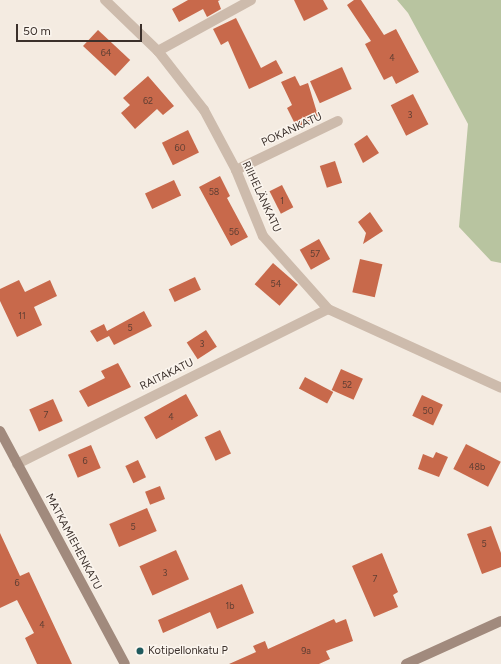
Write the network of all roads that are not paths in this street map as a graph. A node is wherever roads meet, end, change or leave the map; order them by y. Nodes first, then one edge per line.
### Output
1 (105, 0) edge
2 (251, 0) edge
3 (158, 51) junction
4 (338, 121) dead end
5 (236, 170) junction
6 (328, 309) junction
7 (501, 388) edge
8 (0, 431) edge
9 (17, 464) junction
10 (501, 621) edge
11 (125, 664) edge
12 (406, 664) edge

1 - 3 street, RIIHELÄNKATU
2 - 3 street
3 - 5 street, RIIHELÄNKATU
4 - 5 street, POKANKATU
5 - 6 street, RIIHELÄNKATU
6 - 7 street, RIIHELÄNKATU
6 - 9 street, RAITAKATU
8 - 9 street, MATKAMIEHENKATU
9 - 11 street, MATKAMIEHENKATU
10 - 12 street

